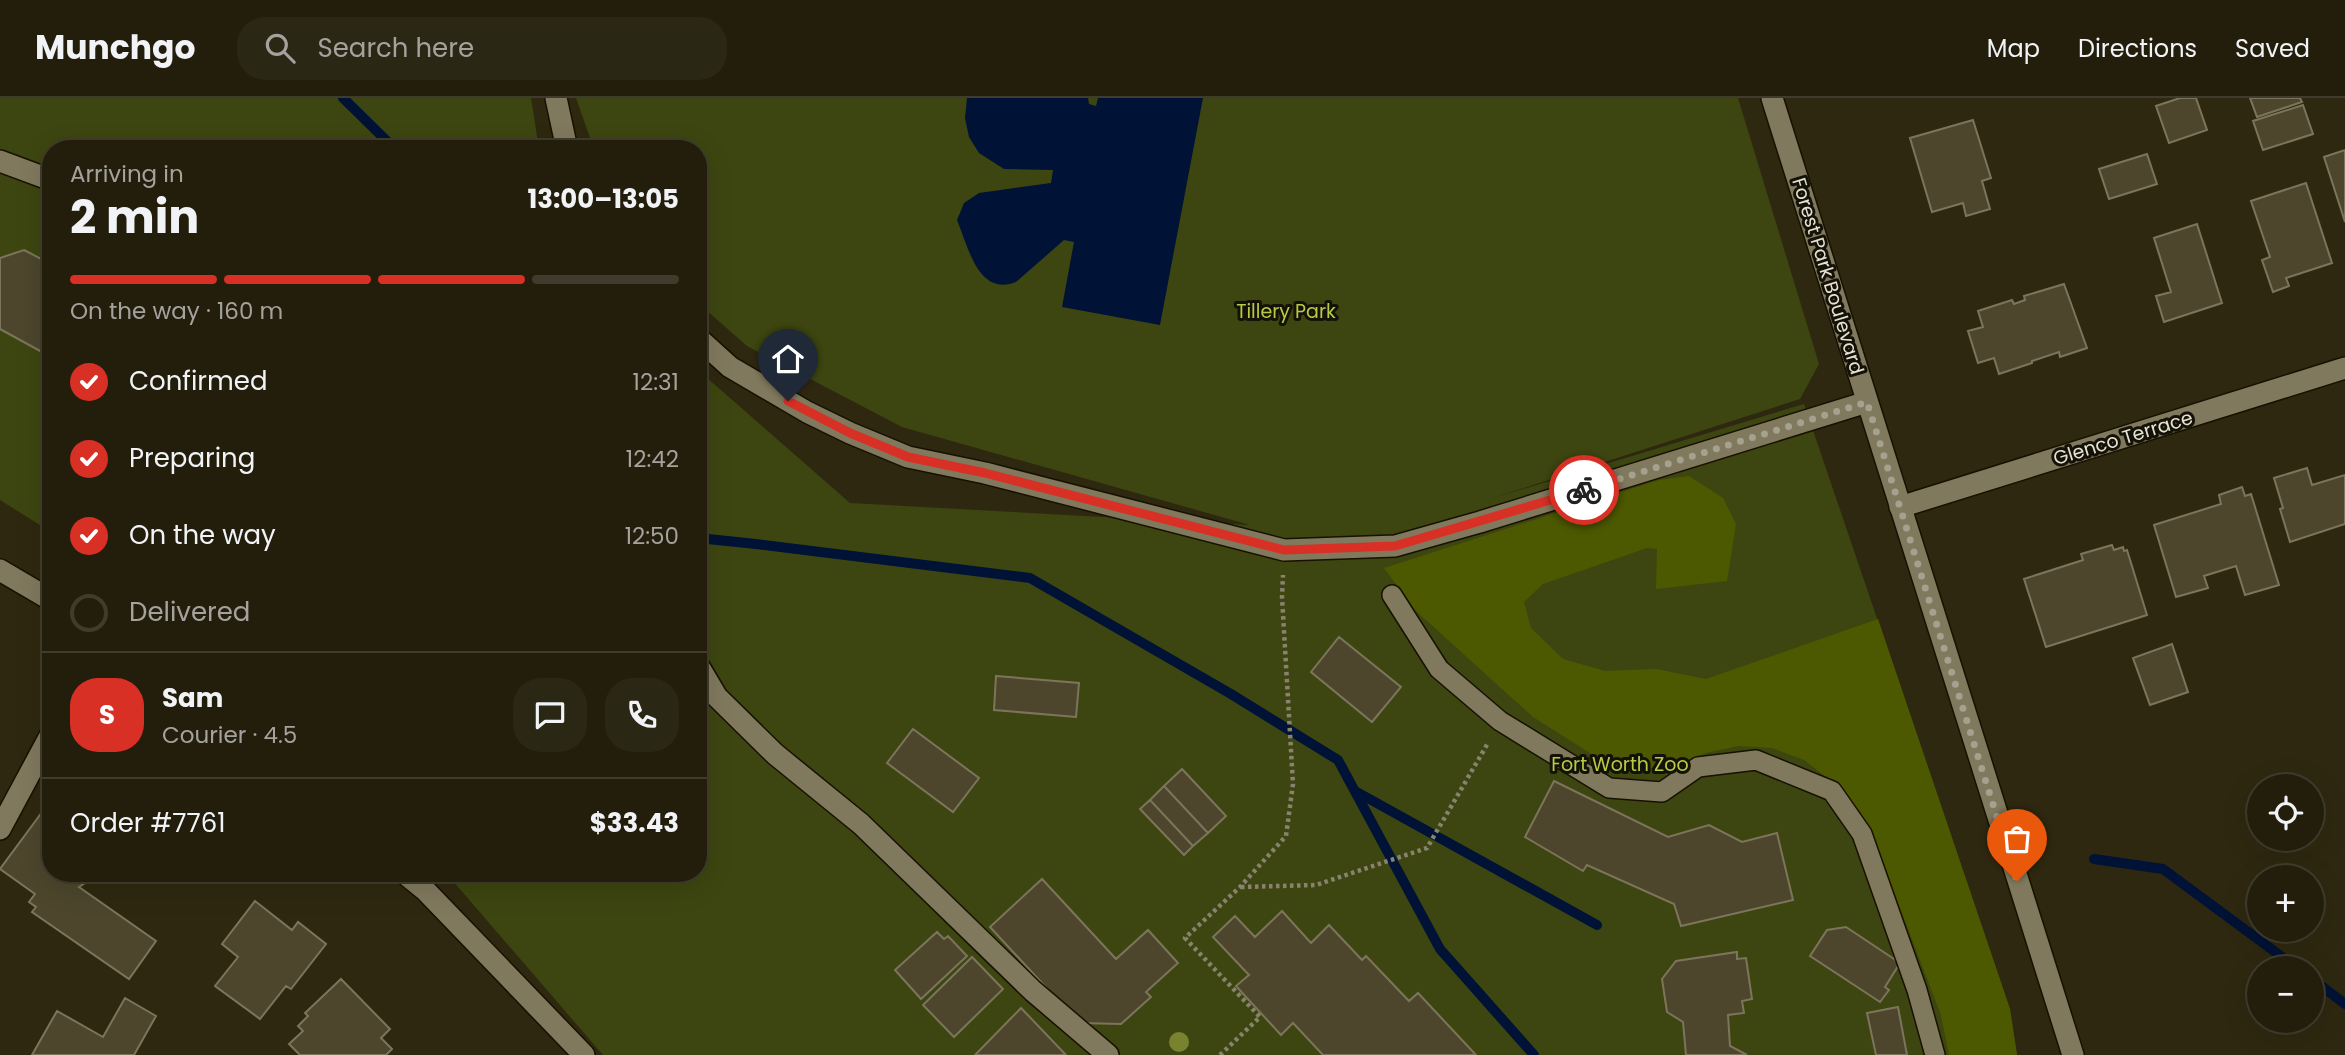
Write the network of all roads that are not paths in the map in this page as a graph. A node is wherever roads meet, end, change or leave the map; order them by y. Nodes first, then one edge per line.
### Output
1 (556, 98) edge
2 (1772, 98) edge
3 (565, 140) edge
4 (0, 161) edge
5 (42, 177) edge
6 (707, 346) edge
7 (2345, 368) edge
8 (1867, 402) junction
9 (1900, 507) junction
10 (0, 570) edge
11 (42, 595) edge
12 (1392, 595) dead end
13 (707, 680) edge
14 (42, 751) edge
15 (0, 829) edge
16 (415, 882) edge
17 (2051, 987) junction
18 (583, 1055) edge
19 (1108, 1055) edge
20 (1935, 1055) edge
21 (2059, 1055) edge
22 (2073, 1055) edge

1 - 3 street
2 - 8 street, Forest Park Boulevard
4 - 5 street
6 - 8 street
7 - 9 street, Glenco Terrace
8 - 9 street, Forest Park Boulevard
9 - 17 street, Forest Park Boulevard
10 - 11 street
12 - 20 lane
13 - 19 street
14 - 15 street
16 - 18 street
17 - 21 street
17 - 22 street, Forest Park Boulevard

